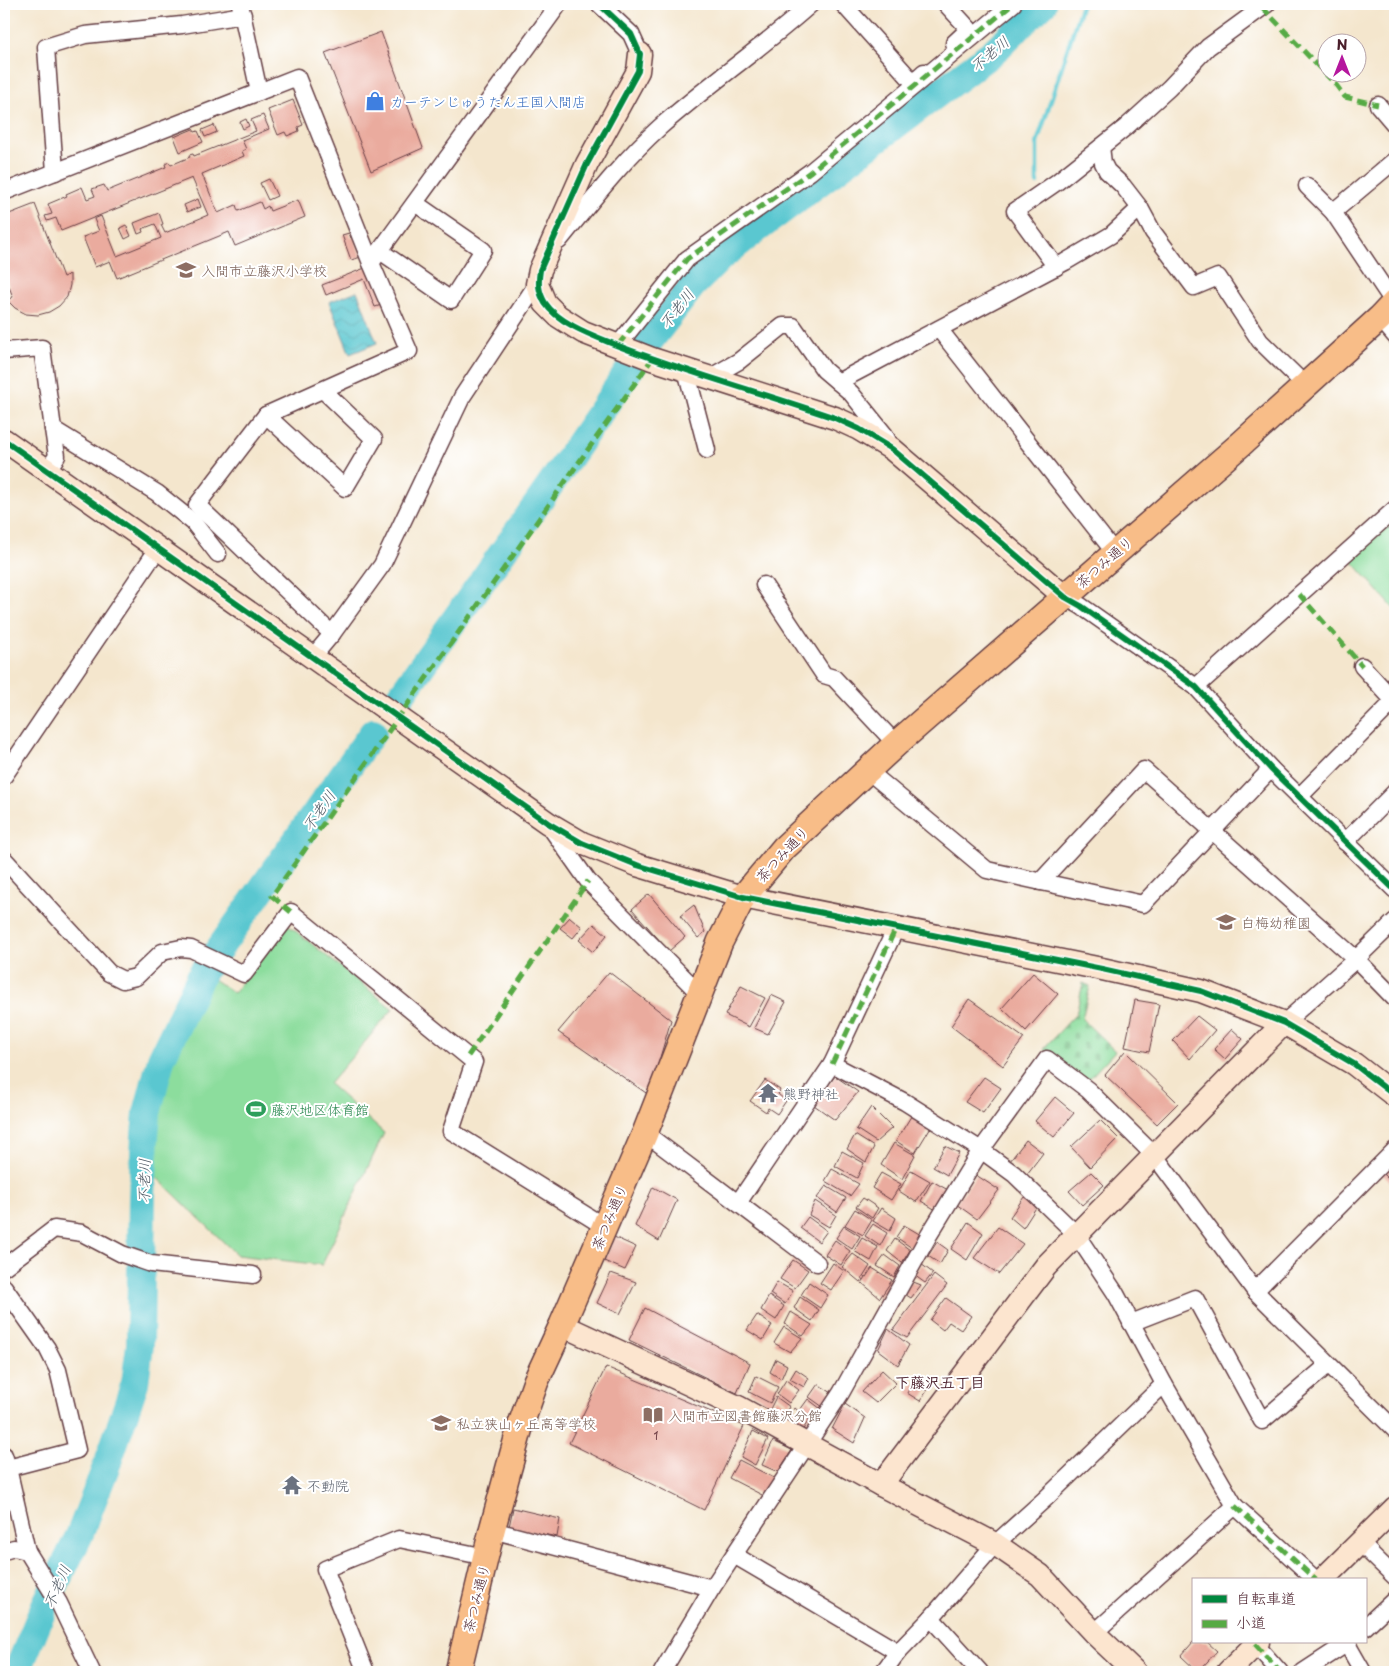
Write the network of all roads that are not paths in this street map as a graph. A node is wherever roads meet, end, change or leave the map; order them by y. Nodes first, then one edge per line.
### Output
1 (559, 4) edge
2 (599, 4) edge
3 (811, 4) edge
4 (843, 4) edge
5 (946, 4) edge
6 (1013, 4) edge
7 (1267, 4) edge
8 (241, 9) edge
9 (640, 54) joint
10 (259, 92) junction
11 (1378, 105) dead end
12 (1395, 125) edge
13 (1101, 147) junction
14 (1395, 160) edge
15 (55, 172) junction
16 (1307, 186) dead end
17 (4, 192) edge
18 (415, 203) junction
19 (1140, 208) junction
20 (1332, 212) junction
21 (376, 257) junction
22 (546, 257) junction
23 (1056, 267) junction
24 (537, 284) junction
25 (1391, 315) edge
26 (939, 329) junction
27 (618, 345) junction
28 (4, 351) edge
29 (686, 370) junction
30 (709, 378) junction
31 (838, 382) junction
32 (1305, 385) junction
33 (323, 390) junction
34 (266, 415) junction
35 (53, 429) junction
36 (4, 440) edge
37 (892, 449) junction
38 (707, 450) dead end
39 (47, 471) junction
40 (1395, 509) edge
41 (157, 550) junction
42 (1115, 553) junction
43 (218, 554) dead end
44 (764, 585) dead end
45 (1065, 597) junction
46 (332, 634) junction
47 (312, 658) junction
48 (1362, 666) dead end
49 (1196, 687) junction
50 (1394, 702) edge
51 (896, 744) junction
52 (1271, 769) junction
53 (867, 770) junction
54 (4, 776) edge
55 (1395, 792) edge
56 (1300, 797) junction
57 (548, 823) junction
58 (1212, 831) junction
59 (1345, 842) junction
60 (4, 859) edge
61 (1040, 882) junction
62 (1395, 890) edge
63 (743, 897) junction
64 (1395, 921) edge
65 (896, 928) junction
66 (1356, 959) junction
67 (699, 993) junction
68 (1395, 998) edge
69 (1284, 1023) junction
70 (832, 1064) junction
71 (1395, 1096) edge
72 (645, 1133) junction
73 (981, 1150) junction
74 (1395, 1150) edge
75 (1155, 1156) junction
76 (738, 1203) junction
77 (605, 1227) junction
78 (1076, 1234) junction
79 (817, 1263) dead end
80 (4, 1267) edge
81 (253, 1275) dead end
82 (4, 1287) edge
83 (1255, 1291) junction
84 (1131, 1323) junction
85 (562, 1325) junction
86 (1328, 1365) junction
87 (1164, 1384) junction
88 (1395, 1430) edge
89 (807, 1444) junction
90 (6, 1461) edge
91 (881, 1485) junction
92 (1235, 1506) junction
93 (1395, 1508) edge
94 (492, 1530) junction
95 (1360, 1543) junction
96 (995, 1544) junction
97 (4, 1551) edge
98 (27, 1551) junction
99 (734, 1555) junction
100 (486, 1557) junction
101 (1395, 1577) edge
102 (1314, 1578) edge
103 (1324, 1578) edge
104 (712, 1588) junction
105 (1395, 1598) edge
106 (931, 1618) junction
107 (1366, 1626) edge
108 (1094, 1633) junction
109 (1255, 1644) edge
110 (1257, 1644) edge
111 (1346, 1644) edge
112 (1349, 1644) edge
113 (898, 1652) junction
114 (92, 1672) edge
115 (366, 1672) edge
116 (458, 1672) edge
117 (662, 1672) edge
118 (883, 1672) edge
119 (980, 1672) edge
120 (1135, 1672) edge
121 (1228, 1672) edge
122 (1280, 1672) edge
123 (1303, 1672) edge
124 (1363, 1672) edge

1 - 18 street
2 - 9 street
3 - 22 street
4 - 5 street
6 - 27 street
7 - 13 street
8 - 10 street
8 - 15 street
9 - 22 street
10 - 15 street
10 - 21 street
11 - 12 street
13 - 19 street
13 - 23 street
14 - 20 street
15 - 17 street
16 - 20 street
18 - 21 street
18 - 21 street
19 - 23 street
19 - 32 street
20 - 25 street
21 - 33 street
22 - 24 street
23 - 26 street
24 - 27 street
24 - 46 street
25 - 32 main road, 茶つみ通り
26 - 31 street
26 - 42 street
27 - 29 street
28 - 35 street
29 - 30 street
29 - 38 street
30 - 31 street
30 - 37 street
31 - 37 street
32 - 42 main road, 茶つみ通り
33 - 34 street
33 - 34 street
34 - 46 street
35 - 39 street
35 - 43 street
36 - 39 street
37 - 45 street
39 - 41 street
40 - 49 street
41 - 47 street
41 - 54 street
42 - 45 main road, 茶つみ通り
44 - 51 street
45 - 49 street
45 - 51 main road, 茶つみ通り
46 - 47 street
47 - 57 street
48 - 50 street
49 - 52 street
50 - 56 street
51 - 53 main road, 茶つみ通り
52 - 56 street
52 - 58 street
53 - 61 street
53 - 63 main road, 茶つみ通り
55 - 59 street
56 - 59 street
57 - 63 street
57 - 67 street
58 - 61 street
58 - 61 street
58 - 66 street
59 - 62 street
60 - 77 street
63 - 65 street
63 - 67 main road, 茶つみ通り
64 - 66 street
65 - 69 street
65 - 70 street
66 - 68 street
66 - 69 street
67 - 72 main road, 茶つみ通り
69 - 71 street
69 - 75 street
70 - 73 street
70 - 76 street
72 - 76 street
72 - 77 main road, 茶つみ通り
73 - 75 street
73 - 78 street
73 - 89 street
74 - 83 street
75 - 78 street
75 - 83 street
76 - 79 street
77 - 85 main road, 茶つみ通り
78 - 84 street
78 - 91 street
80 - 81 street
82 - 90 street
83 - 86 street
84 - 86 street
84 - 87 street
85 - 89 street
85 - 94 main road, 茶つみ通り
86 - 88 street
87 - 92 street
87 - 96 street
89 - 91 street
89 - 99 street
90 - 98 street
91 - 96 street
92 - 102 street
92 - 108 street
93 - 95 street
94 - 100 main road, 茶つみ通り
94 - 104 street
95 - 101 street
95 - 103 street
96 - 106 street
96 - 108 street
97 - 98 street
98 - 114 street
99 - 104 street
99 - 113 street
100 - 115 street
100 - 116 main road, 茶つみ通り
104 - 117 street
105 - 107 street
106 - 113 street
106 - 119 street
108 - 120 street
109 - 121 street
110 - 122 street
111 - 123 street
112 - 124 street
113 - 118 street

